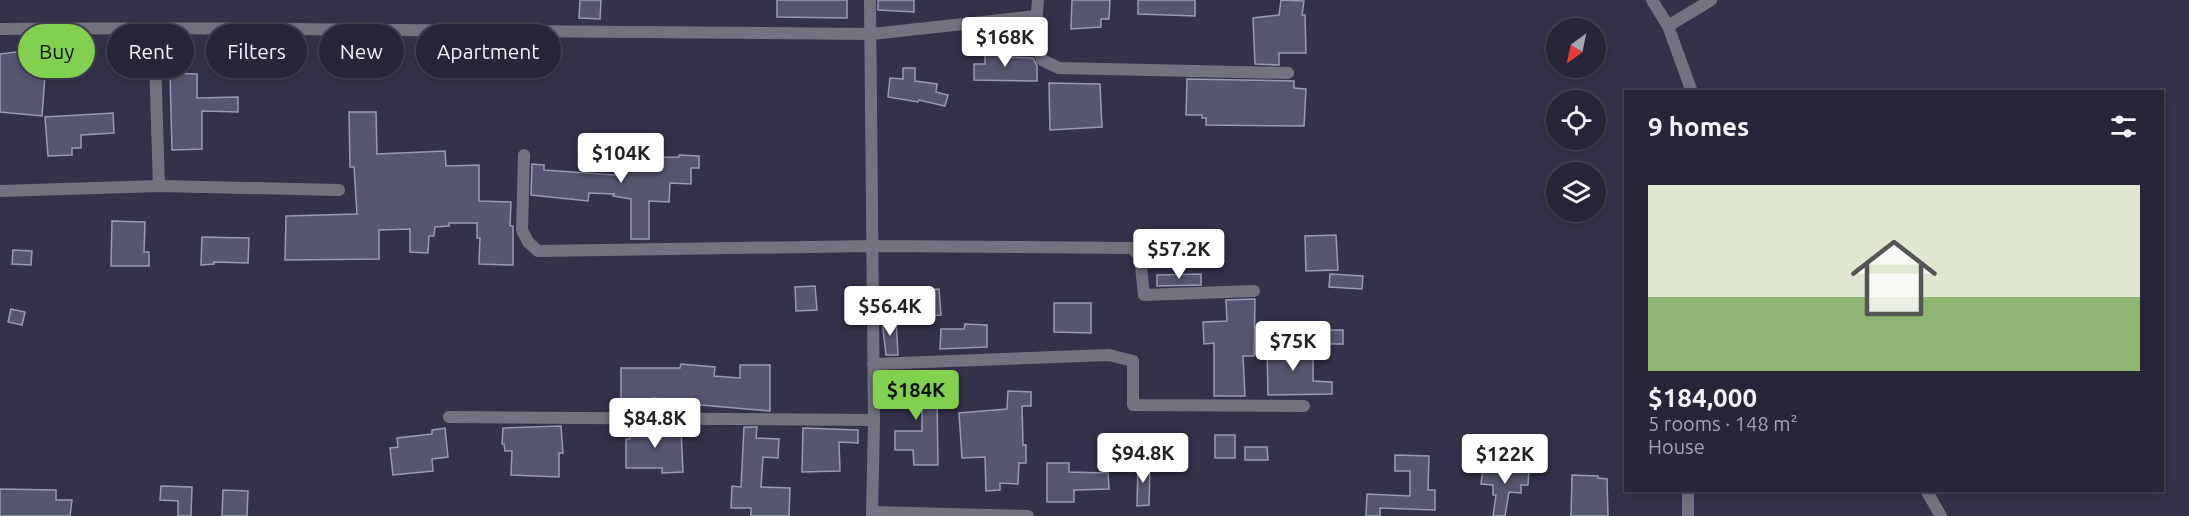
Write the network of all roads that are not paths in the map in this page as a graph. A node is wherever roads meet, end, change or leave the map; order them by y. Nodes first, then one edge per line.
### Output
1 (870, 0) edge
2 (1038, 0) edge
3 (1652, 0) edge
4 (1710, 0) edge
5 (1036, 16) junction
6 (1668, 26) junction
7 (194, 28) edge
8 (107, 29) edge
9 (0, 30) edge
10 (872, 34) junction
11 (1288, 73) dead end
12 (156, 78) edge
13 (1691, 90) edge
14 (524, 155) dead end
15 (159, 186) junction
16 (339, 190) dead end
17 (0, 191) edge
18 (872, 246) junction
19 (1254, 291) dead end
20 (873, 364) junction
21 (1304, 406) dead end
22 (449, 417) dead end
23 (874, 420) junction
24 (1688, 492) edge
25 (1927, 492) edge
26 (872, 514) edge
27 (1028, 516) edge
28 (1688, 516) edge
29 (1941, 516) edge

1 - 10 street
2 - 5 street
3 - 6 street
4 - 6 street
5 - 10 street
5 - 11 street
6 - 13 street
7 - 10 street
8 - 9 street
10 - 18 street
12 - 15 street
14 - 18 street
15 - 16 street
15 - 17 street
18 - 19 street
18 - 20 street
20 - 21 street
20 - 23 street
22 - 23 street
23 - 26 street
24 - 28 street
25 - 29 street
26 - 27 street

